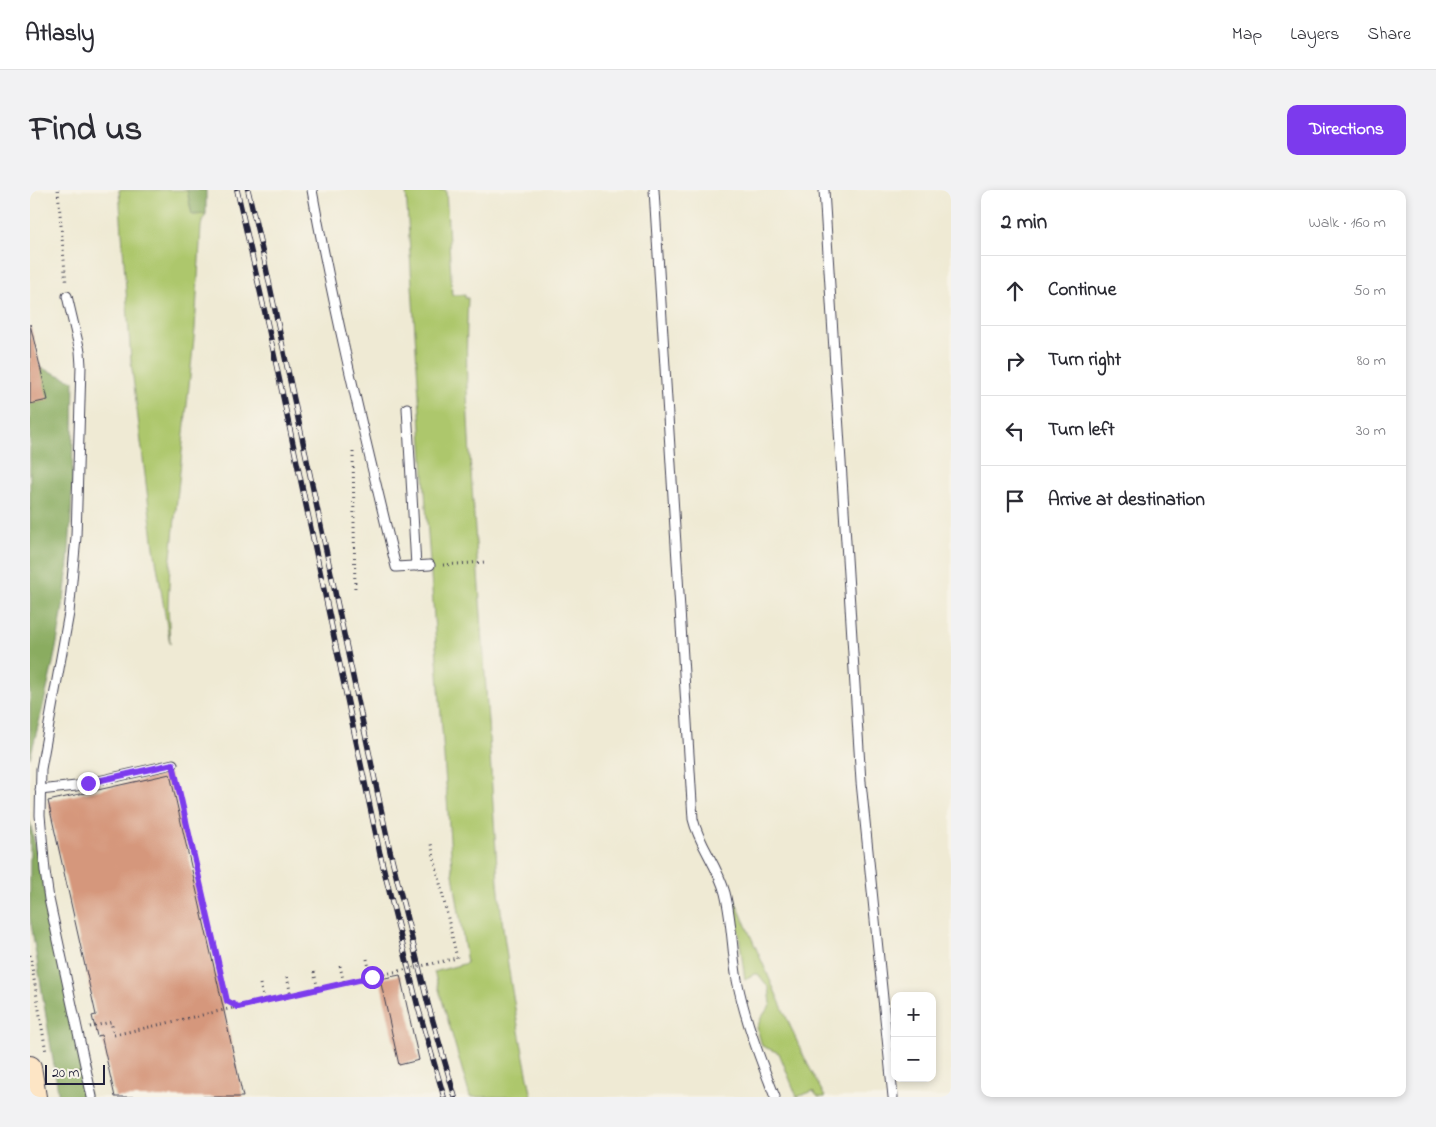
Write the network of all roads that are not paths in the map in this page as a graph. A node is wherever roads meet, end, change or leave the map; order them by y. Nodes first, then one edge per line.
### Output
1 (312, 190) edge
2 (654, 190) edge
3 (824, 190) edge
4 (67, 296) road end
5 (407, 408) dead end
6 (430, 565) road end
7 (416, 566) junction
8 (173, 764) road end
9 (40, 790) junction
10 (38, 1063) edge
11 (35, 1097) edge
12 (92, 1097) edge
13 (776, 1097) edge
14 (893, 1097) edge

1 - 7 lane
2 - 13 lane
3 - 14 lane
4 - 9 lane
5 - 7 lane
6 - 7 lane
8 - 9 lane
9 - 12 lane
10 - 11 main road

